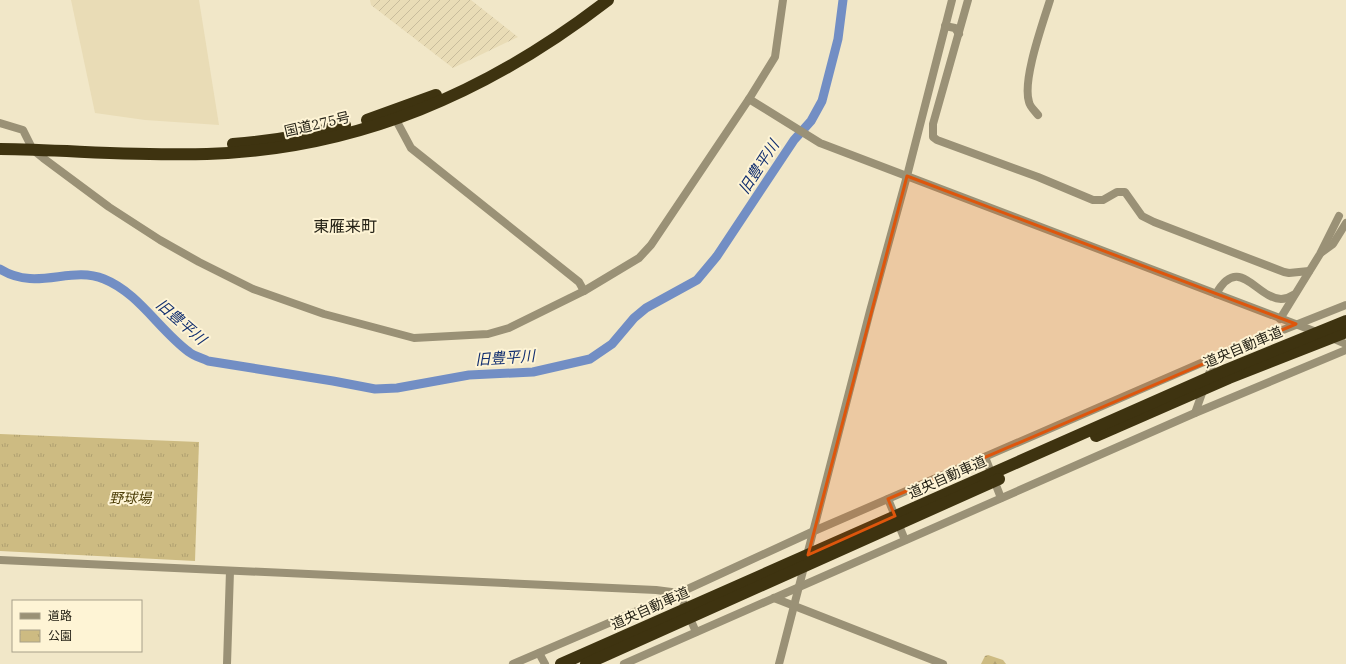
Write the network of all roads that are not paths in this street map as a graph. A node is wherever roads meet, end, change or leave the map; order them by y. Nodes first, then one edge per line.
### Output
1 (597, 0) edge
2 (608, 0) edge
3 (783, 0) edge
4 (952, 0) edge
5 (968, 0) edge
6 (1050, 0) edge
7 (945, 26) junction
8 (959, 34) junction
9 (749, 99) junction
10 (1038, 115) dead end
11 (396, 120) junction
12 (0, 123) edge
13 (0, 142) edge
14 (31, 147) junction
15 (0, 149) edge
16 (908, 176) junction
17 (1339, 216) dead end
18 (1346, 223) edge
19 (1320, 254) junction
20 (1309, 271) junction
21 (584, 291) junction
22 (1216, 294) junction
23 (1293, 295) junction
24 (1346, 305) edge
25 (1280, 319) junction
26 (1346, 321) edge
27 (1296, 324) junction
28 (1346, 332) edge
29 (1346, 344) edge
30 (1346, 350) edge
31 (1215, 358) junction
32 (1141, 412) junction
33 (1195, 413) junction
34 (985, 457) junction
35 (1009, 470) junction
36 (1001, 498) junction
37 (888, 499) junction
38 (814, 531) junction
39 (905, 540) junction
40 (0, 560) edge
41 (230, 571) junction
42 (799, 586) junction
43 (679, 593) junction
44 (774, 598) junction
45 (794, 607) junction
46 (696, 632) junction
47 (539, 653) junction
48 (227, 664) edge
49 (513, 664) edge
50 (545, 664) edge
51 (561, 664) edge
52 (586, 664) edge
53 (624, 664) edge
54 (779, 664) edge
55 (943, 664) edge

1 - 14 highway, 国道275号
2 - 11 highway, 国道275号
3 - 9 street
4 - 7 street
5 - 8 street
6 - 10 street
7 - 8 street
7 - 16 street
8 - 20 street
9 - 16 street
9 - 21 street
11 - 14 highway, 国道275号
11 - 21 street
12 - 14 street
13 - 14 highway, 国道275号
14 - 15 highway, 国道275号
14 - 21 street
16 - 22 street
16 - 38 street
17 - 19 street
18 - 19 street
19 - 20 street
20 - 23 street
22 - 23 street
22 - 25 street
23 - 25 street
24 - 27 street
25 - 27 street
26 - 32 highway, 道央自動車道
27 - 29 street
27 - 31 street
28 - 32 highway, 道央自動車道
30 - 33 street
31 - 33 street
31 - 34 street
32 - 35 highway, 道央自動車道
33 - 36 street
34 - 36 street
34 - 37 street
35 - 51 highway, 道央自動車道
35 - 52 highway, 道央自動車道
36 - 39 street
37 - 38 street
37 - 39 street
38 - 42 street
38 - 43 street
39 - 42 street
40 - 41 street
41 - 43 street
41 - 48 street
42 - 44 street
42 - 45 street
43 - 46 street
43 - 47 street
44 - 45 street
44 - 46 street
45 - 54 street
45 - 55 street
46 - 53 street
47 - 49 street
47 - 50 street

